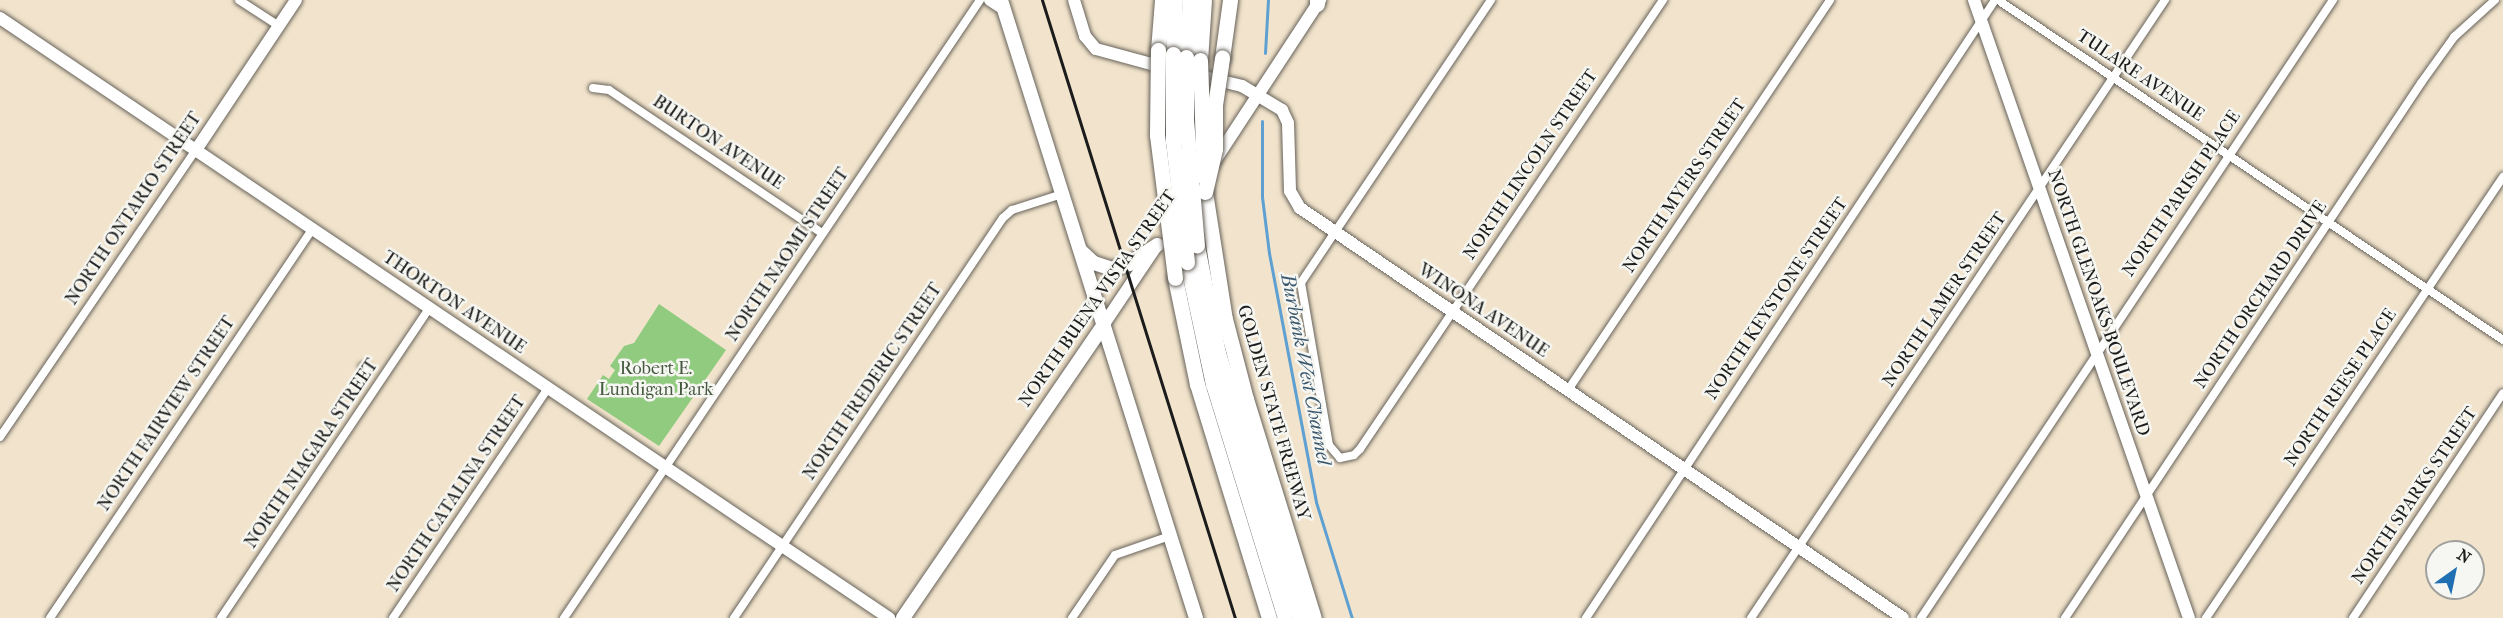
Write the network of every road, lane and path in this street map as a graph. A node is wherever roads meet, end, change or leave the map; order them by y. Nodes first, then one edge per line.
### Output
1 (239, 0) edge
2 (296, 0) edge
3 (980, 0) edge
4 (990, 0) edge
5 (1074, 0) edge
6 (1175, 0) edge
7 (1190, 0) edge
8 (1204, 0) edge
9 (1230, 0) edge
10 (1491, 0) edge
11 (1663, 0) edge
12 (1830, 0) edge
13 (1974, 0) edge
14 (1997, 0) edge
15 (2165, 0) edge
16 (2333, 0) edge
17 (2495, 0) edge
18 (1318, 1) edge
19 (1002, 5) edge
20 (1159, 5) edge
21 (0, 18) edge
22 (1982, 24) junction
23 (279, 26) junction
24 (1186, 57) junction
25 (2113, 79) junction
26 (593, 88) dead end
27 (1258, 95) junction
28 (196, 150) junction
29 (2228, 154) junction
30 (2503, 177) edge
31 (2494, 189) junction
32 (2040, 190) junction
33 (1205, 192) junction
34 (1062, 194) junction
35 (2503, 195) edge
36 (2329, 222) junction
37 (312, 229) junction
38 (1336, 232) junction
39 (822, 233) junction
40 (1157, 245) junction
41 (1078, 248) junction
42 (2427, 289) junction
43 (429, 308) junction
44 (1452, 311) junction
45 (1104, 324) junction
46 (2503, 340) edge
47 (2096, 354) junction
48 (548, 388) junction
49 (1568, 390) junction
50 (2503, 393) edge
51 (0, 437) edge
52 (665, 467) junction
53 (1683, 468) junction
54 (2146, 495) junction
55 (1170, 536) junction
56 (1798, 546) junction
57 (782, 547) junction
58 (50, 618) edge
59 (221, 618) edge
60 (393, 618) edge
61 (564, 618) edge
62 (734, 618) edge
63 (889, 618) edge
64 (903, 618) edge
65 (1072, 618) edge
66 (1196, 618) edge
67 (1269, 618) edge
68 (1285, 618) edge
69 (1299, 618) edge
70 (1314, 618) edge
71 (1586, 618) edge
72 (1750, 618) edge
73 (1902, 618) edge
74 (1921, 618) edge
75 (2065, 618) edge
76 (2189, 618) edge
77 (2206, 618) edge
78 (2354, 618) edge

1 - 23 street
2 - 23 street, NORTH ONTARIO STREET
3 - 39 street, NORTH NAOMI STREET
4 - 19 street
5 - 27 street, WINONA AVENUE
6 - 24 highway
7 - 24 highway
8 - 24 highway, GOLDEN STATE FREEWAY
9 - 33 highway, bridge
10 - 38 street
11 - 44 street, NORTH LINCOLN STREET
12 - 49 street, NORTH MYERS STREET
13 - 22 street, NORTH GLENOAKS BOULEVARD
14 - 22 street, NORTH KEYSTONE STREET
14 - 25 street, TULARE AVENUE
15 - 25 street, NORTH LAMER STREET
16 - 29 street, NORTH PARISH PLACE
17 - 36 street, NORTH ORCHARD DRIVE
18 - 27 street, NORTH BUENA VISTA STREET
19 - 34 main road
20 - 67 highway, bridge
21 - 28 street, THORTON AVENUE
22 - 32 street, NORTH GLENOAKS BOULEVARD
22 - 53 street, NORTH KEYSTONE STREET
23 - 28 street, NORTH ONTARIO STREET
24 - 33 highway, GOLDEN STATE FREEWAY, bridge
24 - 68 highway, bridge
24 - 69 highway, bridge
25 - 29 street, TULARE AVENUE
25 - 32 street, NORTH LAMER STREET
26 - 39 street, BURTON AVENUE
27 - 38 street, WINONA AVENUE
27 - 40 street, NORTH BUENA VISTA STREET
28 - 37 street, THORTON AVENUE
28 - 51 street, NORTH ONTARIO STREET
29 - 36 street, TULARE AVENUE
29 - 47 street, NORTH PARISH PLACE
30 - 31 street, NORTH REESE PLACE
31 - 35 street
31 - 42 street, NORTH REESE PLACE
32 - 47 street, NORTH GLENOAKS BOULEVARD
32 - 56 street, NORTH LAMER STREET
33 - 70 highway, GOLDEN STATE FREEWAY
34 - 41 main road
34 - 57 street, NORTH FREDERIC STREET
36 - 42 street, TULARE AVENUE
36 - 54 street, NORTH ORCHARD DRIVE
37 - 43 street, THORTON AVENUE
37 - 58 street, NORTH FAIRVIEW STREET
38 - 44 street, WINONA AVENUE
38 - 44 street, NORTH LINCOLN STREET
39 - 52 street, NORTH NAOMI STREET
40 - 41 main road
40 - 45 street, NORTH BUENA VISTA STREET
41 - 45 main road
42 - 46 street, TULARE AVENUE
42 - 77 street, NORTH REESE PLACE
43 - 48 street, THORTON AVENUE
43 - 59 street, NORTH NIAGARA STREET
44 - 49 street, WINONA AVENUE
45 - 55 main road
45 - 64 main road, NORTH BUENA VISTA STREET
47 - 54 street, NORTH GLENOAKS BOULEVARD
47 - 74 street, NORTH PARISH PLACE
48 - 52 street, THORTON AVENUE
48 - 60 street, NORTH CATALINA STREET
49 - 53 street, WINONA AVENUE
50 - 78 street, NORTH SPARKS STREET
52 - 57 street, THORTON AVENUE
52 - 61 street, NORTH NAOMI STREET
53 - 56 street, WINONA AVENUE
53 - 71 street, NORTH KEYSTONE STREET
54 - 75 street, NORTH ORCHARD DRIVE
54 - 76 street, NORTH GLENOAKS BOULEVARD
55 - 65 street
55 - 66 main road
56 - 72 street, NORTH LAMER STREET
56 - 73 street, WINONA AVENUE
57 - 62 street, NORTH FREDERIC STREET
57 - 63 street, THORTON AVENUE

